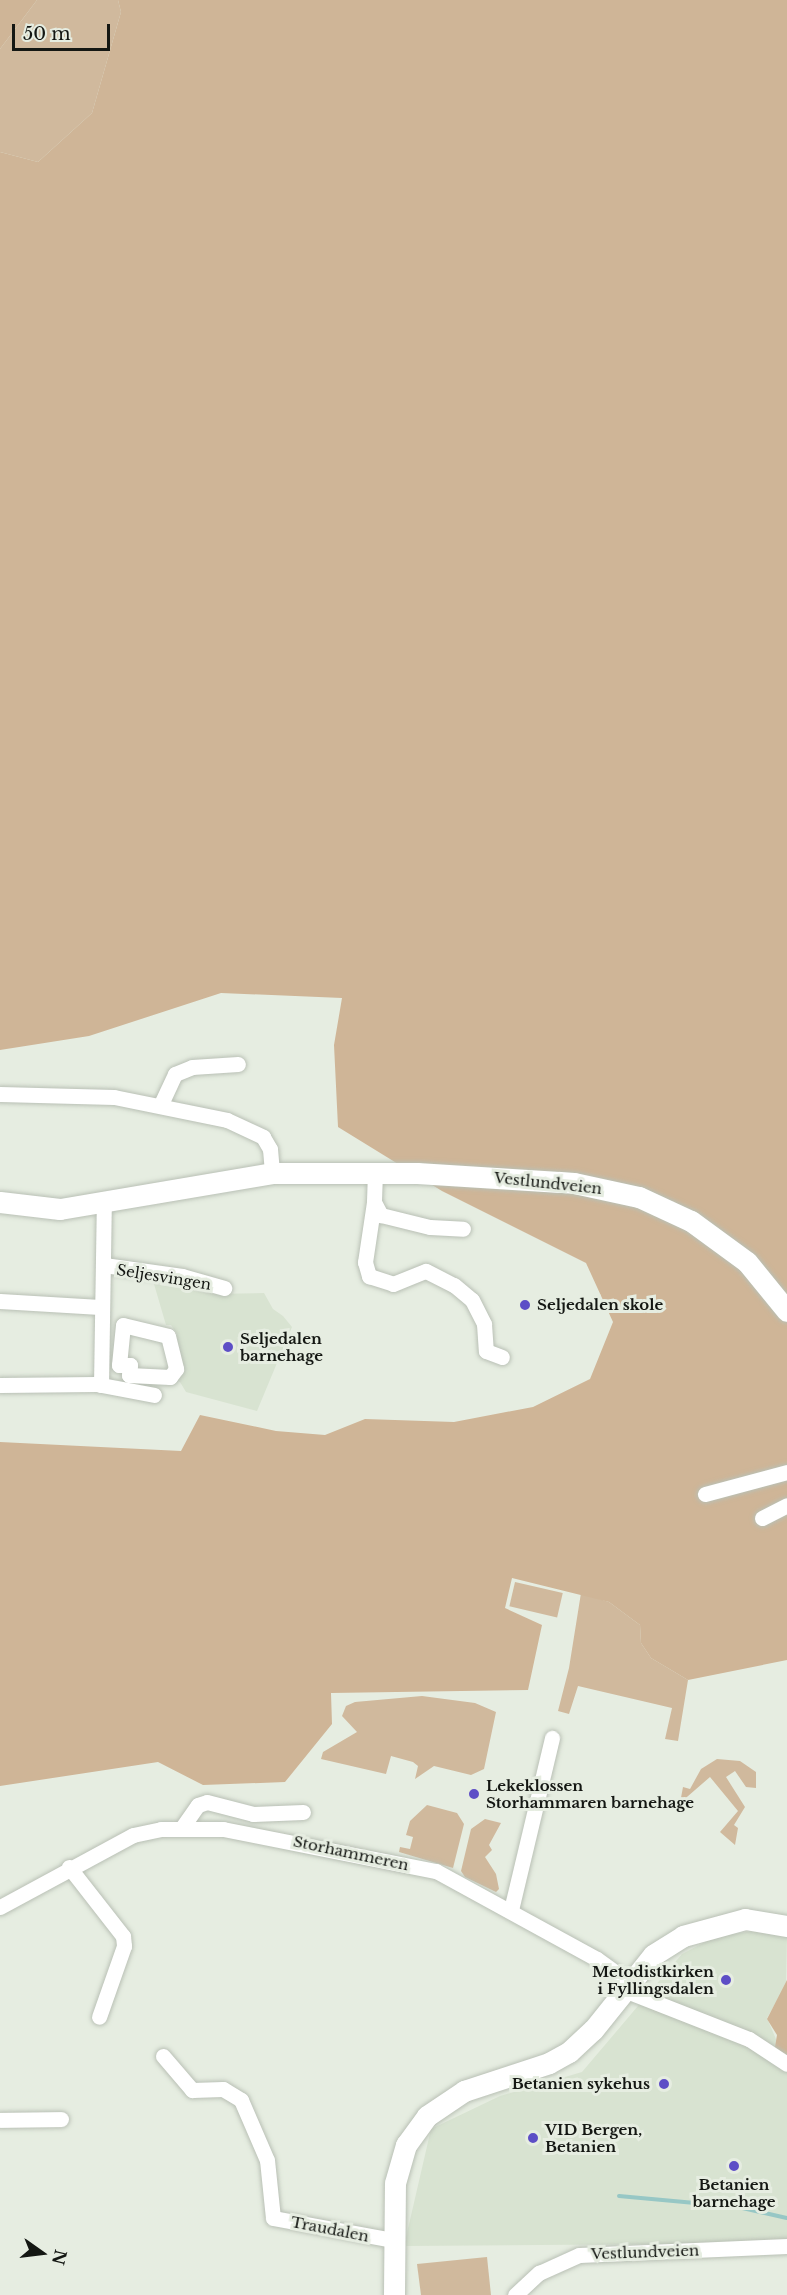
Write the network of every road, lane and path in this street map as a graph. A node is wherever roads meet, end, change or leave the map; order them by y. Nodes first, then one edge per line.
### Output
1 (238, 1064) dead end
2 (0, 1094) edge
3 (161, 1104) junction
4 (375, 1172) junction
5 (272, 1173) junction
6 (0, 1202) edge
7 (374, 1202) junction
8 (104, 1204) junction
9 (463, 1229) dead end
10 (104, 1265) junction
11 (224, 1288) dead end
12 (0, 1301) edge
13 (100, 1307) junction
14 (787, 1311) edge
15 (123, 1325) joint
16 (502, 1357) dead end
17 (0, 1385) edge
18 (101, 1385) junction
19 (154, 1395) dead end
20 (787, 1472) edge
21 (705, 1494) dead end
22 (787, 1506) edge
23 (762, 1518) dead end
24 (552, 1738) dead end
25 (303, 1812) dead end
26 (182, 1829) junction
27 (69, 1867) junction
28 (0, 1907) edge
29 (511, 1911) junction
30 (787, 1926) edge
31 (627, 1986) junction
32 (99, 2017) dead end
33 (163, 2056) dead end
34 (787, 2064) edge
35 (61, 2119) dead end
36 (0, 2120) edge
37 (393, 2240) junction
38 (787, 2246) edge
39 (394, 2295) edge
40 (515, 2295) edge

1 - 3 street
2 - 3 street
3 - 5 street
4 - 5 main road, Vestlundveien
4 - 7 street
4 - 14 main road, Vestlundveien
5 - 8 main road, Vestlundveien
6 - 8 main road, Vestlundveien
7 - 9 street
7 - 16 street
8 - 10 street, Seljesvingen
10 - 11 street, Seljesvingen
10 - 13 street, Seljesvingen
12 - 13 street
13 - 18 street, Seljesvingen
15 - 15 street
17 - 18 street
18 - 19 street
20 - 21 street
22 - 23 street
24 - 29 street
25 - 26 street, Storhammeren
26 - 27 street, Storhammeren
26 - 29 street, Storhammeren
27 - 28 street, Storhammeren
27 - 32 street
29 - 31 street, Storhammeren
30 - 31 main road
31 - 34 street
31 - 37 main road
33 - 37 street, Traudalen
35 - 36 street
37 - 39 main road
38 - 40 street, Vestlundveien

